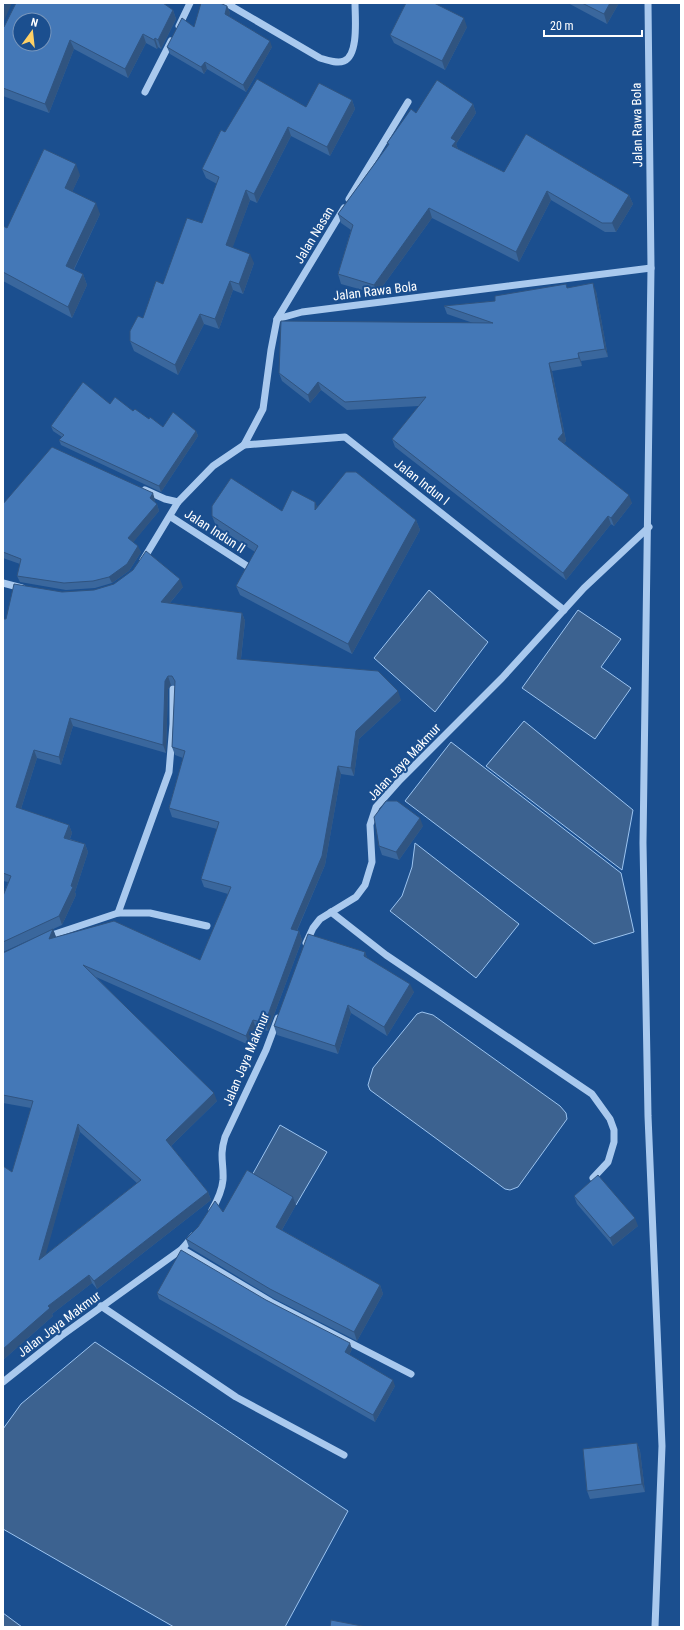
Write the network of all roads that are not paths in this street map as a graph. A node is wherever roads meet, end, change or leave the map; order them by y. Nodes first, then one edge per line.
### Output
1 (190, 3) edge
2 (226, 3) edge
3 (355, 3) edge
4 (648, 3) edge
5 (145, 92) dead end
6 (408, 102) dead end
7 (651, 268) junction
8 (277, 319) junction
9 (244, 445) junction
10 (137, 486) edge
11 (178, 502) junction
12 (171, 517) junction
13 (649, 528) junction
14 (247, 566) edge
15 (137, 569) edge
16 (3, 583) edge
17 (28, 589) edge
18 (564, 610) junction
19 (173, 690) edge
20 (331, 912) junction
21 (118, 913) junction
22 (207, 926) dead end
23 (35, 940) edge
24 (302, 952) edge
25 (280, 1012) edge
26 (593, 1178) edge
27 (207, 1218) edge
28 (200, 1228) edge
29 (182, 1249) junction
30 (101, 1306) junction
31 (411, 1374) dead end
32 (3, 1382) edge
33 (344, 1456) dead end
34 (655, 1627) edge

1 - 5 street
2 - 3 street
4 - 7 street, Jalan Rawa Bola
6 - 8 street, Jalan Nasan
7 - 8 street, Jalan Rawa Bola
7 - 13 street
8 - 9 street
9 - 11 street
9 - 18 street, Jalan Indun I
10 - 11 street
11 - 12 street
12 - 14 street, Jalan Indun II
12 - 15 street
13 - 18 street, Jalan Jaya Makmur
13 - 34 street
16 - 17 street
18 - 20 street, Jalan Jaya Makmur
19 - 21 street
20 - 24 street, Jalan Jaya Makmur
20 - 26 street
21 - 22 street
21 - 23 street
25 - 27 street, Jalan Jaya Makmur
28 - 29 street, Jalan Jaya Makmur
29 - 30 street, Jalan Jaya Makmur
29 - 31 street
30 - 32 street, Jalan Jaya Makmur
30 - 33 street

